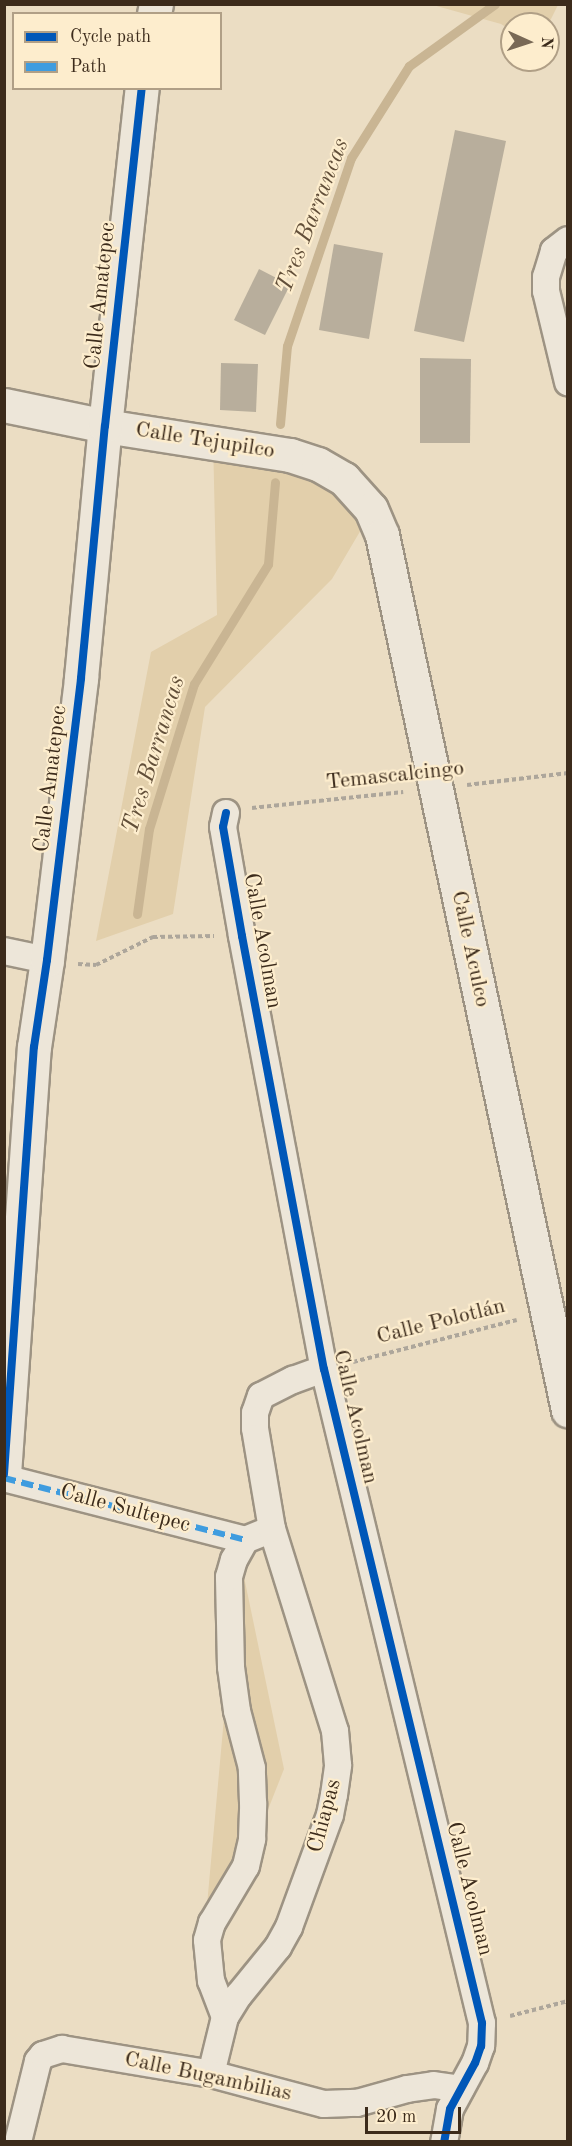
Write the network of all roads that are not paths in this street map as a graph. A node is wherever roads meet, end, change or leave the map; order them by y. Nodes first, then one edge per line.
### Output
1 (142, 90) edge
2 (567, 240) edge
3 (567, 382) edge
4 (4, 405) edge
5 (105, 426) junction
6 (360, 494) joint
7 (226, 813) road end
8 (4, 951) edge
9 (48, 960) junction
10 (324, 1370) junction
11 (567, 1410) edge
12 (4, 1476) edge
13 (272, 1529) junction
14 (245, 1540) junction
15 (225, 2017) junction
16 (211, 2074) junction
17 (461, 2088) junction
18 (18, 2142) edge
19 (444, 2142) edge

1 - 5 street, Calle Amatepec
2 - 3 street
4 - 5 street, Calle Tejupilco
5 - 6 street, Calle Tejupilco
5 - 9 street, Calle Amatepec
6 - 11 street, Calle Aculco
7 - 10 street, Calle Acolman
8 - 9 street
9 - 12 street, Calle Amatepec
10 - 13 street, Chiapas
10 - 17 street, Calle Acolman
12 - 14 street, Calle Sultepec
13 - 14 street
13 - 15 street, Chiapas
14 - 15 street
15 - 16 street, Chiapas
16 - 17 street, Calle Bugambilias
16 - 18 street, Calle Bugambilias
17 - 19 street

